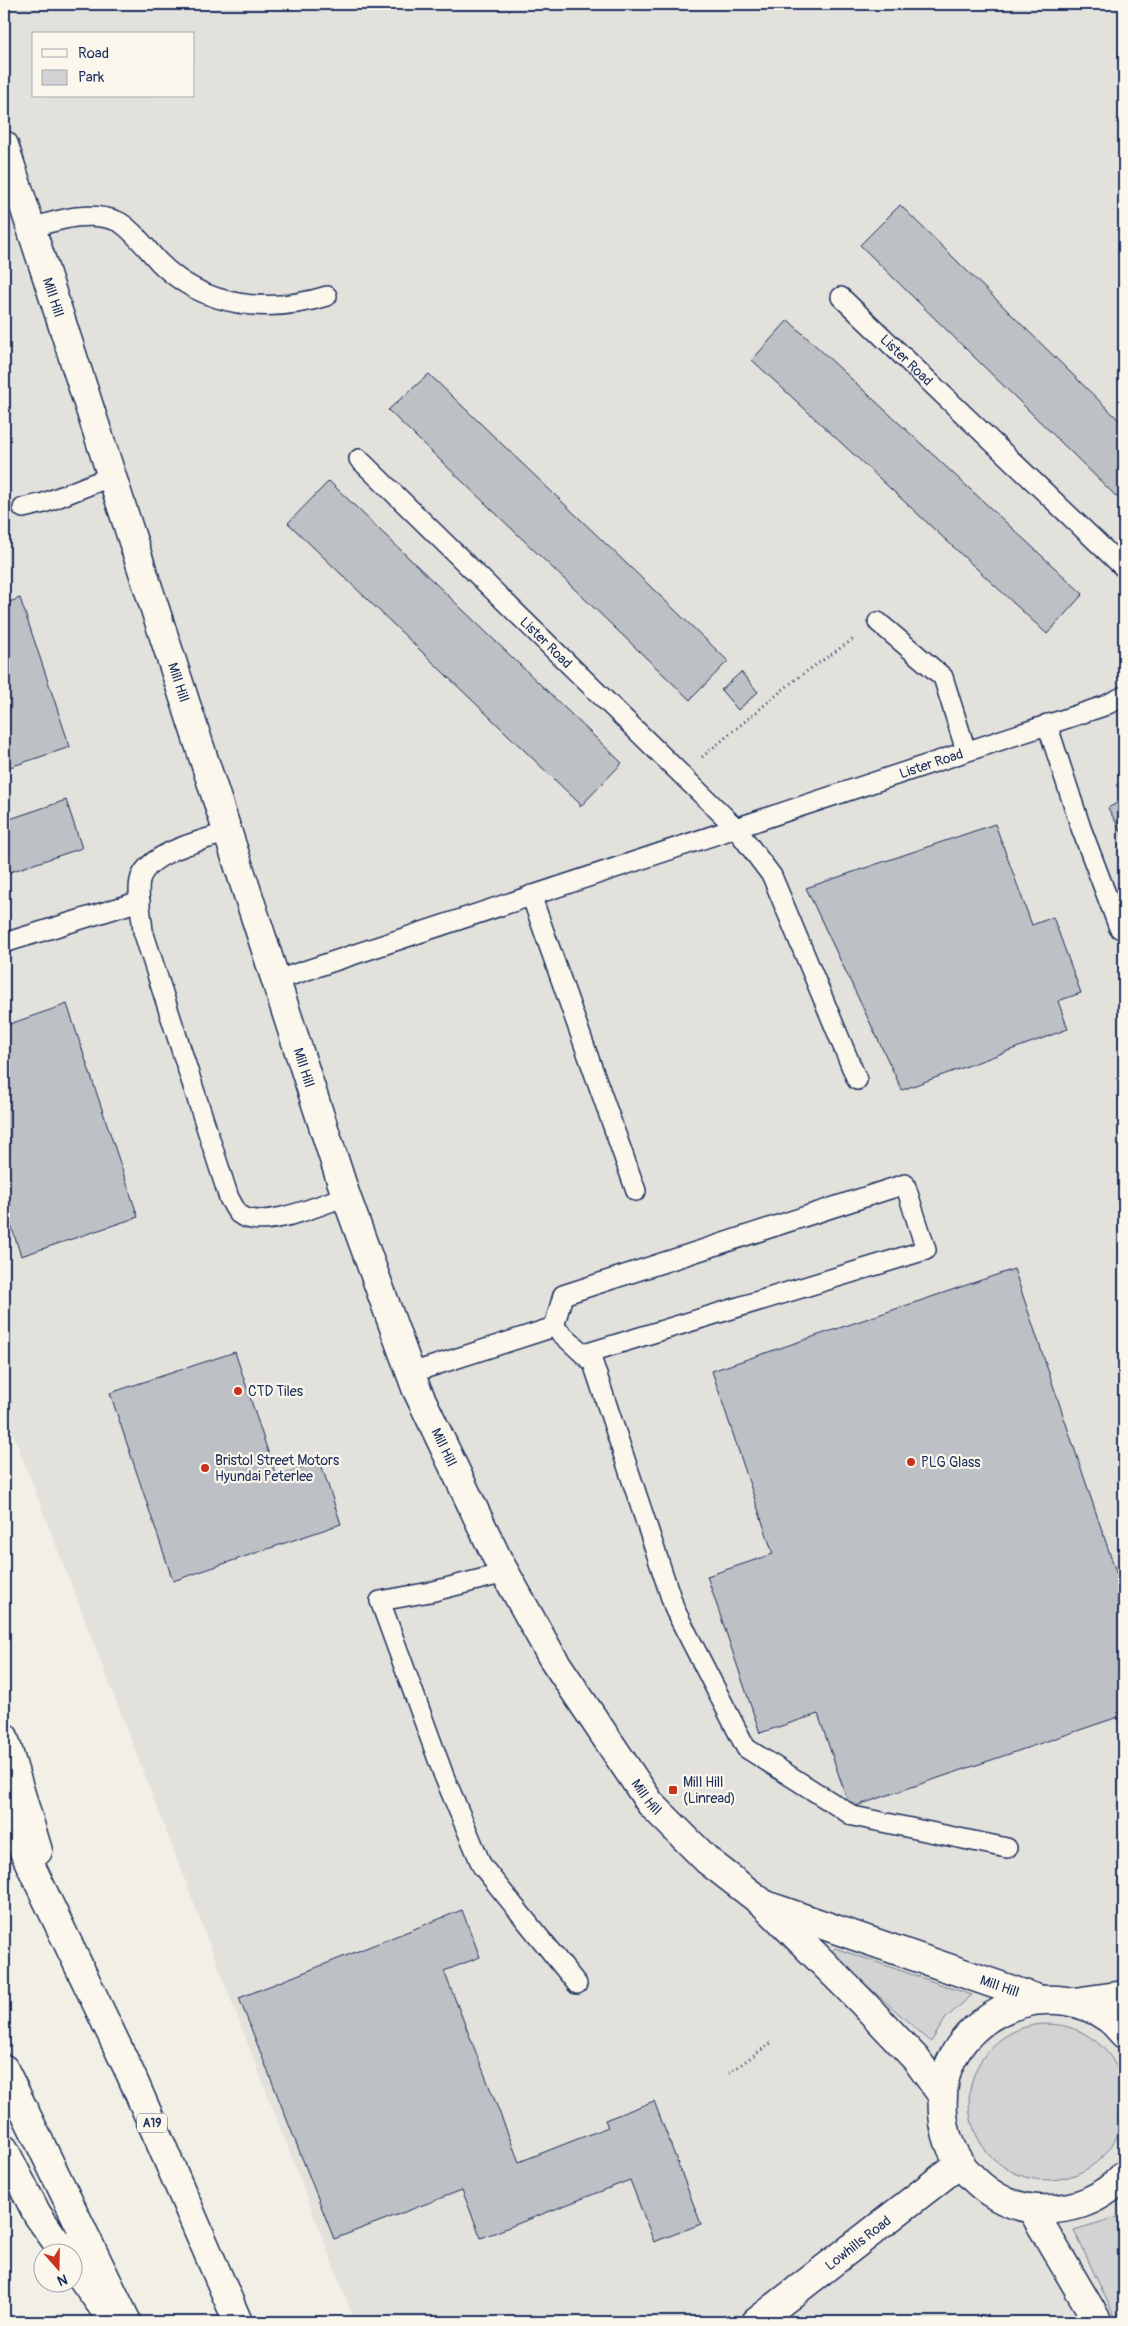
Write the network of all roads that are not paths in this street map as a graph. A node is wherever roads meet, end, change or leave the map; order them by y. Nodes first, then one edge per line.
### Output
1 (4, 145) edge
2 (31, 228) junction
3 (328, 296) dead end
4 (841, 297) dead end
5 (359, 459) dead end
6 (112, 476) junction
7 (23, 508) dead end
8 (1124, 568) edge
9 (878, 622) road end
10 (1124, 696) edge
11 (1048, 724) junction
12 (966, 751) junction
13 (735, 827) junction
14 (229, 832) junction
15 (531, 895) junction
16 (140, 901) junction
17 (1118, 928) dead end
18 (4, 943) edge
19 (277, 980) junction
20 (857, 1080) dead end
21 (636, 1191) dead end
22 (346, 1196) junction
23 (554, 1327) junction
24 (584, 1354) junction
25 (410, 1373) junction
26 (505, 1573) junction
27 (4, 1737) edge
28 (4, 1810) edge
29 (1007, 1848) dead end
30 (765, 1905) junction
31 (59, 1927) junction
32 (577, 1984) dead end
33 (1124, 1994) edge
34 (1038, 1999) junction
35 (1074, 2002) junction
36 (1124, 2034) edge
37 (4, 2069) edge
38 (942, 2094) junction
39 (4, 2149) edge
40 (960, 2164) junction
41 (1124, 2175) edge
42 (1032, 2208) junction
43 (58, 2244) edge
44 (82, 2278) edge
45 (114, 2322) edge
46 (128, 2322) edge
47 (238, 2322) edge
48 (756, 2322) edge
49 (1098, 2322) edge

1 - 2 main road, Mill Hill
2 - 3 lane
2 - 6 main road, Mill Hill
4 - 8 lane, Lister Road
5 - 13 lane, Lister Road
6 - 7 lane
6 - 14 main road, Mill Hill
9 - 12 lane
10 - 11 lane, Lister Road
11 - 12 lane, Lister Road
11 - 17 lane
12 - 13 lane, Lister Road
13 - 15 lane, Lister Road
13 - 20 lane
14 - 16 lane
14 - 19 main road, Mill Hill
15 - 19 lane, Lister Road
15 - 21 lane
16 - 18 lane
16 - 22 lane
19 - 22 main road, Mill Hill
22 - 25 main road, Mill Hill
23 - 24 lane
23 - 24 lane
23 - 25 lane
24 - 29 lane
25 - 26 main road, Mill Hill
26 - 30 main road, Mill Hill
26 - 32 lane
27 - 31 main road
28 - 31 main road, A19
30 - 34 main road, Mill Hill
30 - 38 main road, Mill Hill
31 - 47 main road, A19
33 - 35 main road
34 - 35 main road
34 - 38 main road
35 - 36 main road
37 - 46 main road
38 - 40 main road
39 - 43 main road
40 - 42 main road
40 - 48 main road, Lowhills Road
41 - 42 main road
42 - 49 main road
44 - 45 main road

